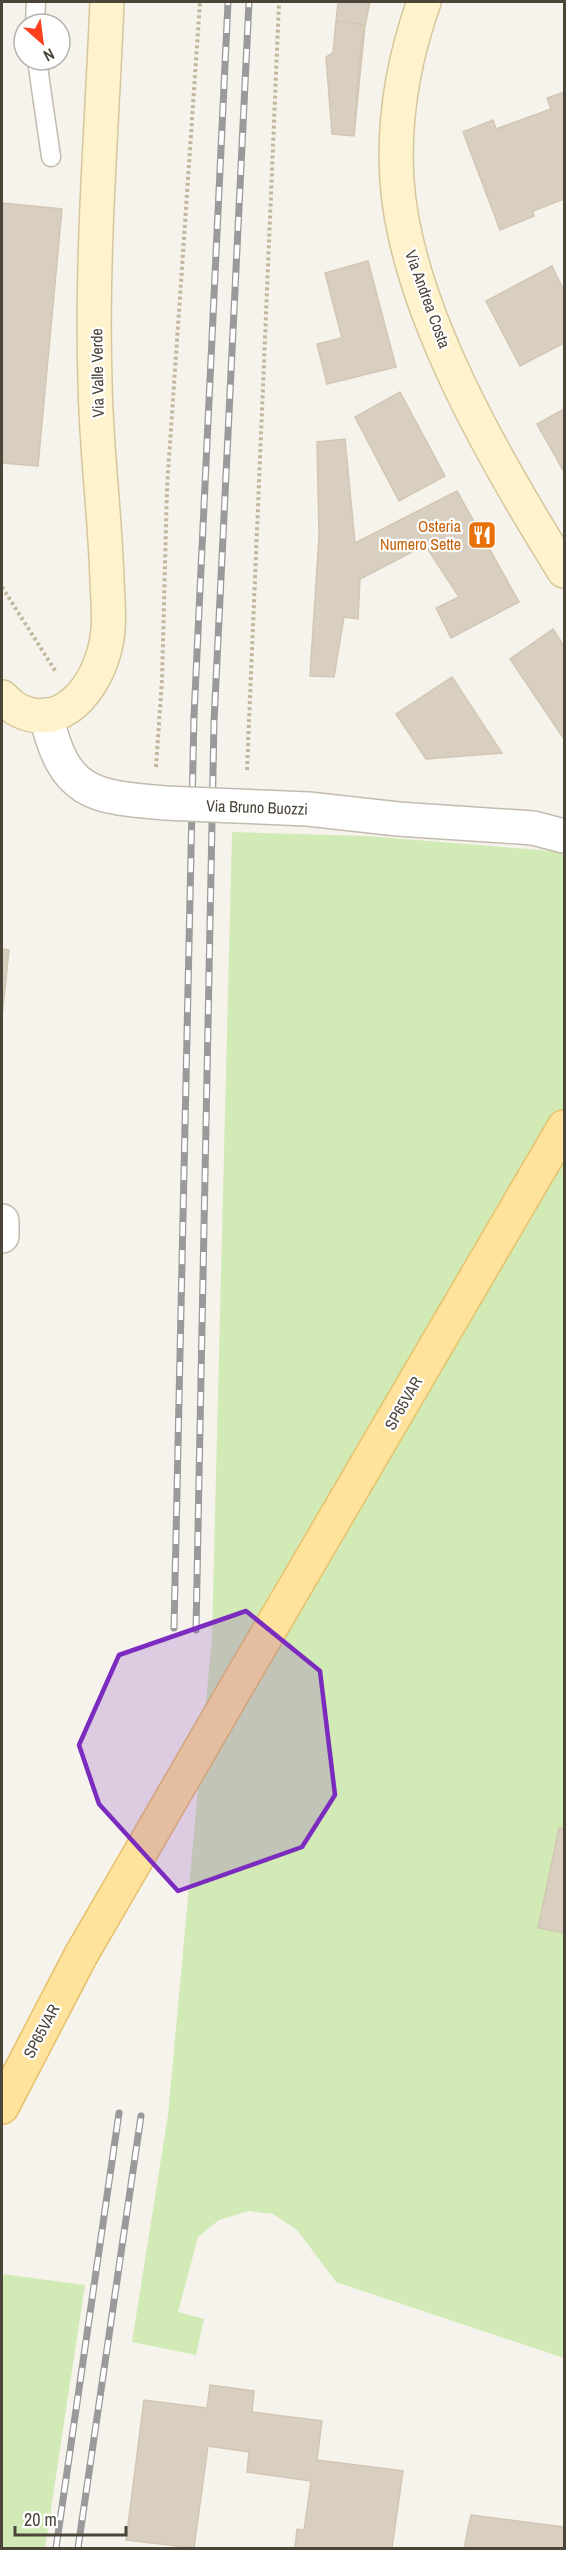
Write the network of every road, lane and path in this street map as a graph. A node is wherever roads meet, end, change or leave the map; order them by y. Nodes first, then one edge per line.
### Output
1 (107, 2) edge
2 (200, 2) edge
3 (279, 2) edge
4 (424, 2) edge
5 (39, 72) edge
6 (51, 157) dead end
7 (564, 571) edge
8 (2, 587) edge
9 (2, 698) edge
10 (60, 709) junction
11 (159, 803) junction
12 (241, 807) junction
13 (564, 836) edge
14 (564, 1127) edge
15 (2, 1221) edge
16 (2, 1236) edge
17 (2, 2107) edge

1 - 10 street, Via Valle Verde
2 - 11 path
3 - 12 path
4 - 7 street, Via Andrea Costa
5 - 6 lane
8 - 10 path
9 - 10 street
10 - 11 street, Via Bruno Buozzi
11 - 12 street, Via Bruno Buozzi, bridge
12 - 13 street, Via Bruno Buozzi
14 - 17 main road, SP65VAR, bridge
15 - 16 street

